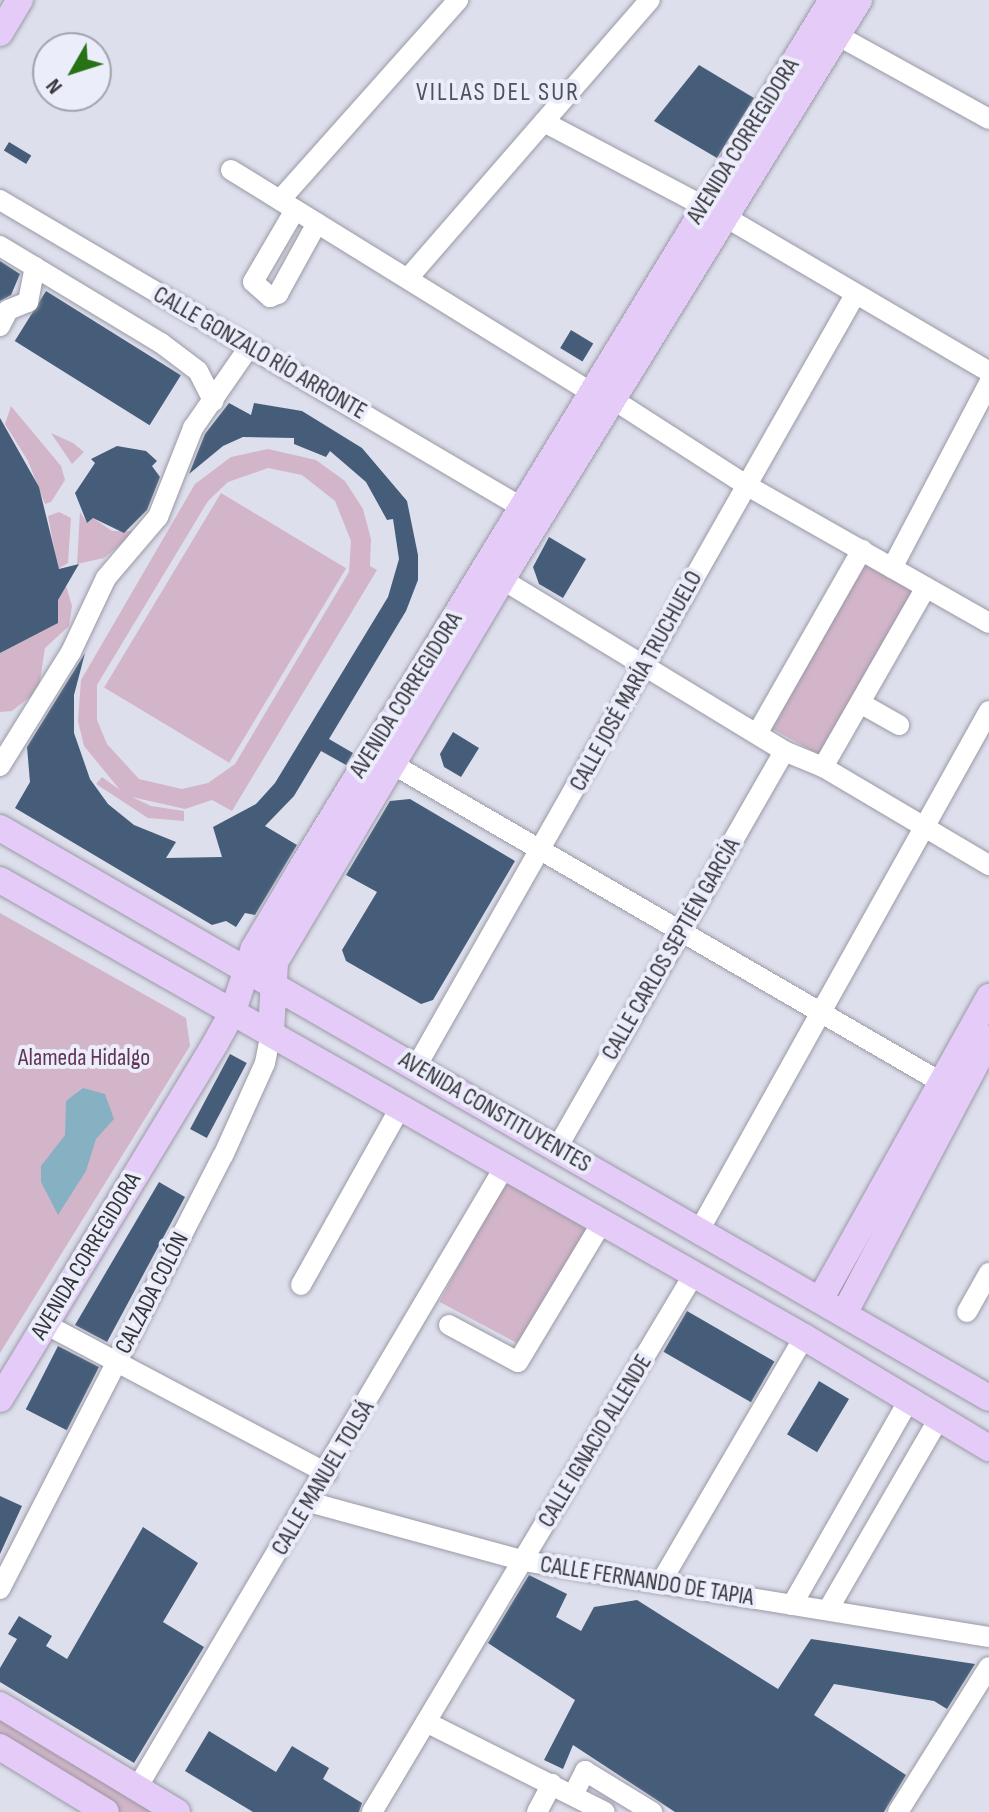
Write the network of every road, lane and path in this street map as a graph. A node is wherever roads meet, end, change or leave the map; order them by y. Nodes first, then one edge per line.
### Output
1 (20, 0) edge
2 (458, 0) edge
3 (650, 0) edge
4 (832, 0) edge
5 (859, 0) edge
6 (0, 33) edge
7 (837, 35) junction
8 (989, 119) edge
9 (544, 122) junction
10 (231, 170) dead end
11 (0, 200) edge
12 (287, 205) junction
13 (703, 206) junction
14 (727, 218) junction
15 (317, 223) junction
16 (0, 246) edge
17 (32, 273) junction
18 (409, 277) junction
19 (855, 295) junction
20 (4, 318) edge
21 (249, 347) junction
22 (989, 372) edge
23 (989, 383) edge
24 (602, 396) junction
25 (213, 401) junction
26 (746, 485) junction
27 (521, 507) junction
28 (862, 550) junction
29 (892, 568) junction
30 (503, 580) junction
31 (926, 587) junction
32 (989, 623) edge
33 (644, 663) junction
34 (860, 703) junction
35 (989, 711) edge
36 (899, 725) dead end
37 (758, 732) junction
38 (784, 751) junction
39 (394, 765) junction
40 (0, 766) edge
41 (823, 767) junction
42 (924, 826) junction
43 (0, 828) edge
44 (542, 852) junction
45 (989, 865) edge
46 (0, 880) edge
47 (680, 935) junction
48 (246, 971) junction
49 (275, 987) junction
50 (989, 997) edge
51 (233, 1011) junction
52 (819, 1016) junction
53 (271, 1032) junction
54 (989, 1039) edge
55 (416, 1067) junction
56 (939, 1081) junction
57 (401, 1106) junction
58 (557, 1148) junction
59 (909, 1163) junction
60 (505, 1166) junction
61 (602, 1222) junction
62 (700, 1229) junction
63 (989, 1273) edge
64 (694, 1274) junction
65 (301, 1285) dead end
66 (821, 1298) junction
67 (845, 1312) junction
68 (967, 1312) dead end
69 (45, 1324) junction
70 (449, 1325) dead end
71 (804, 1337) junction
72 (116, 1364) junction
73 (989, 1398) edge
74 (0, 1399) edge
75 (909, 1400) junction
76 (939, 1418) junction
77 (989, 1448) edge
78 (327, 1473) junction
79 (309, 1502) junction
80 (524, 1561) junction
81 (661, 1582) junction
82 (0, 1589) edge
83 (792, 1605) junction
84 (829, 1608) junction
85 (989, 1637) edge
86 (989, 1667) edge
87 (0, 1705) edge
88 (426, 1722) junction
89 (0, 1747) edge
90 (552, 1784) junction
91 (137, 1788) junction
92 (573, 1795) junction
93 (106, 1812) edge
94 (177, 1812) edge
95 (372, 1812) edge
96 (537, 1812) edge
97 (605, 1812) edge
98 (652, 1812) edge
99 (898, 1812) edge

1 - 6 main road
2 - 12 street
3 - 9 street
4 - 13 main road, AVENIDA CORREGIDORA
5 - 7 main road, AVENIDA CORREGIDORA
7 - 8 street
7 - 14 main road, AVENIDA CORREGIDORA
9 - 13 street
9 - 18 street
10 - 12 street
11 - 21 street, CALLE GONZALO RÍO ARRONTE
12 - 15 street
12 - 15 street
13 - 24 main road, AVENIDA CORREGIDORA
14 - 19 street
14 - 24 main road, AVENIDA CORREGIDORA
15 - 18 street
16 - 17 street
17 - 20 street
17 - 25 street
18 - 24 street
19 - 22 street
19 - 26 street, CALLE JOSÉ MARÍA TRUCHUELO
21 - 25 street
21 - 27 street, CALLE GONZALO RÍO ARRONTE
23 - 29 street
24 - 26 street
24 - 27 main road, AVENIDA CORREGIDORA
24 - 30 main road, AVENIDA CORREGIDORA
25 - 40 street
26 - 28 street
26 - 33 street, CALLE JOSÉ MARÍA TRUCHUELO
27 - 48 main road, AVENIDA CORREGIDORA
28 - 29 street
28 - 37 street
29 - 31 street
30 - 33 street
30 - 39 main road, AVENIDA CORREGIDORA
31 - 32 street
31 - 34 street
33 - 37 street
33 - 44 street, CALLE JOSÉ MARÍA TRUCHUELO
34 - 36 street
34 - 41 street
35 - 42 street
37 - 38 street
38 - 41 street
38 - 47 street, CALLE CARLOS SEPTIÉN GARCÍA
39 - 44 street
39 - 49 main road, AVENIDA CORREGIDORA
41 - 42 street
42 - 45 street
42 - 52 street
43 - 48 main road, AVENIDA CONSTITUYENTES
44 - 47 street
44 - 55 street, CALLE JOSÉ MARÍA TRUCHUELO
46 - 51 main road, AVENIDA CONSTITUYENTES
47 - 52 street
47 - 58 street, CALLE CARLOS SEPTIÉN GARCÍA
48 - 49 main road, AVENIDA CONSTITUYENTES
48 - 51 main road, AVENIDA CORREGIDORA
49 - 53 main road, CALZADA COLÓN
49 - 55 main road, AVENIDA CONSTITUYENTES
50 - 56 main road
51 - 53 main road, AVENIDA CONSTITUYENTES
51 - 69 main road, AVENIDA CORREGIDORA
52 - 56 street
52 - 62 street
53 - 57 main road, AVENIDA CONSTITUYENTES
53 - 72 street, CALZADA COLÓN
54 - 59 main road
55 - 58 main road, AVENIDA CONSTITUYENTES
56 - 59 main road
57 - 60 main road, AVENIDA CONSTITUYENTES
57 - 65 street
58 - 62 main road, AVENIDA CONSTITUYENTES
59 - 66 main road
59 - 67 main road
60 - 61 main road, AVENIDA CONSTITUYENTES
60 - 78 street, CALLE MANUEL TOLSÁ
61 - 64 main road, AVENIDA CONSTITUYENTES
61 - 70 street
62 - 66 main road, AVENIDA CONSTITUYENTES
63 - 68 street
64 - 71 main road, AVENIDA CONSTITUYENTES
64 - 80 street, CALLE IGNACIO ALLENDE
66 - 67 main road, AVENIDA CONSTITUYENTES
67 - 73 main road, AVENIDA CONSTITUYENTES
69 - 72 street
69 - 74 main road, AVENIDA CORREGIDORA
71 - 75 main road, AVENIDA CONSTITUYENTES
71 - 81 street
72 - 78 street
72 - 82 street, CALZADA COLÓN
75 - 76 main road, AVENIDA CONSTITUYENTES
75 - 83 street
76 - 77 main road, AVENIDA CONSTITUYENTES
76 - 84 street
78 - 79 street, CALLE MANUEL TOLSÁ
79 - 80 street, CALLE FERNANDO DE TAPIA
79 - 91 street, CALLE MANUEL TOLSÁ
80 - 81 street, CALLE FERNANDO DE TAPIA
80 - 88 street, CALLE IGNACIO ALLENDE
81 - 83 street, CALLE FERNANDO DE TAPIA
83 - 84 street, CALLE FERNANDO DE TAPIA
84 - 85 street, CALLE FERNANDO DE TAPIA
86 - 99 street
87 - 91 main road
88 - 90 street
88 - 95 street, CALLE IGNACIO ALLENDE
89 - 93 main road
90 - 92 street
90 - 96 street
91 - 94 main road
92 - 97 street
92 - 98 street

